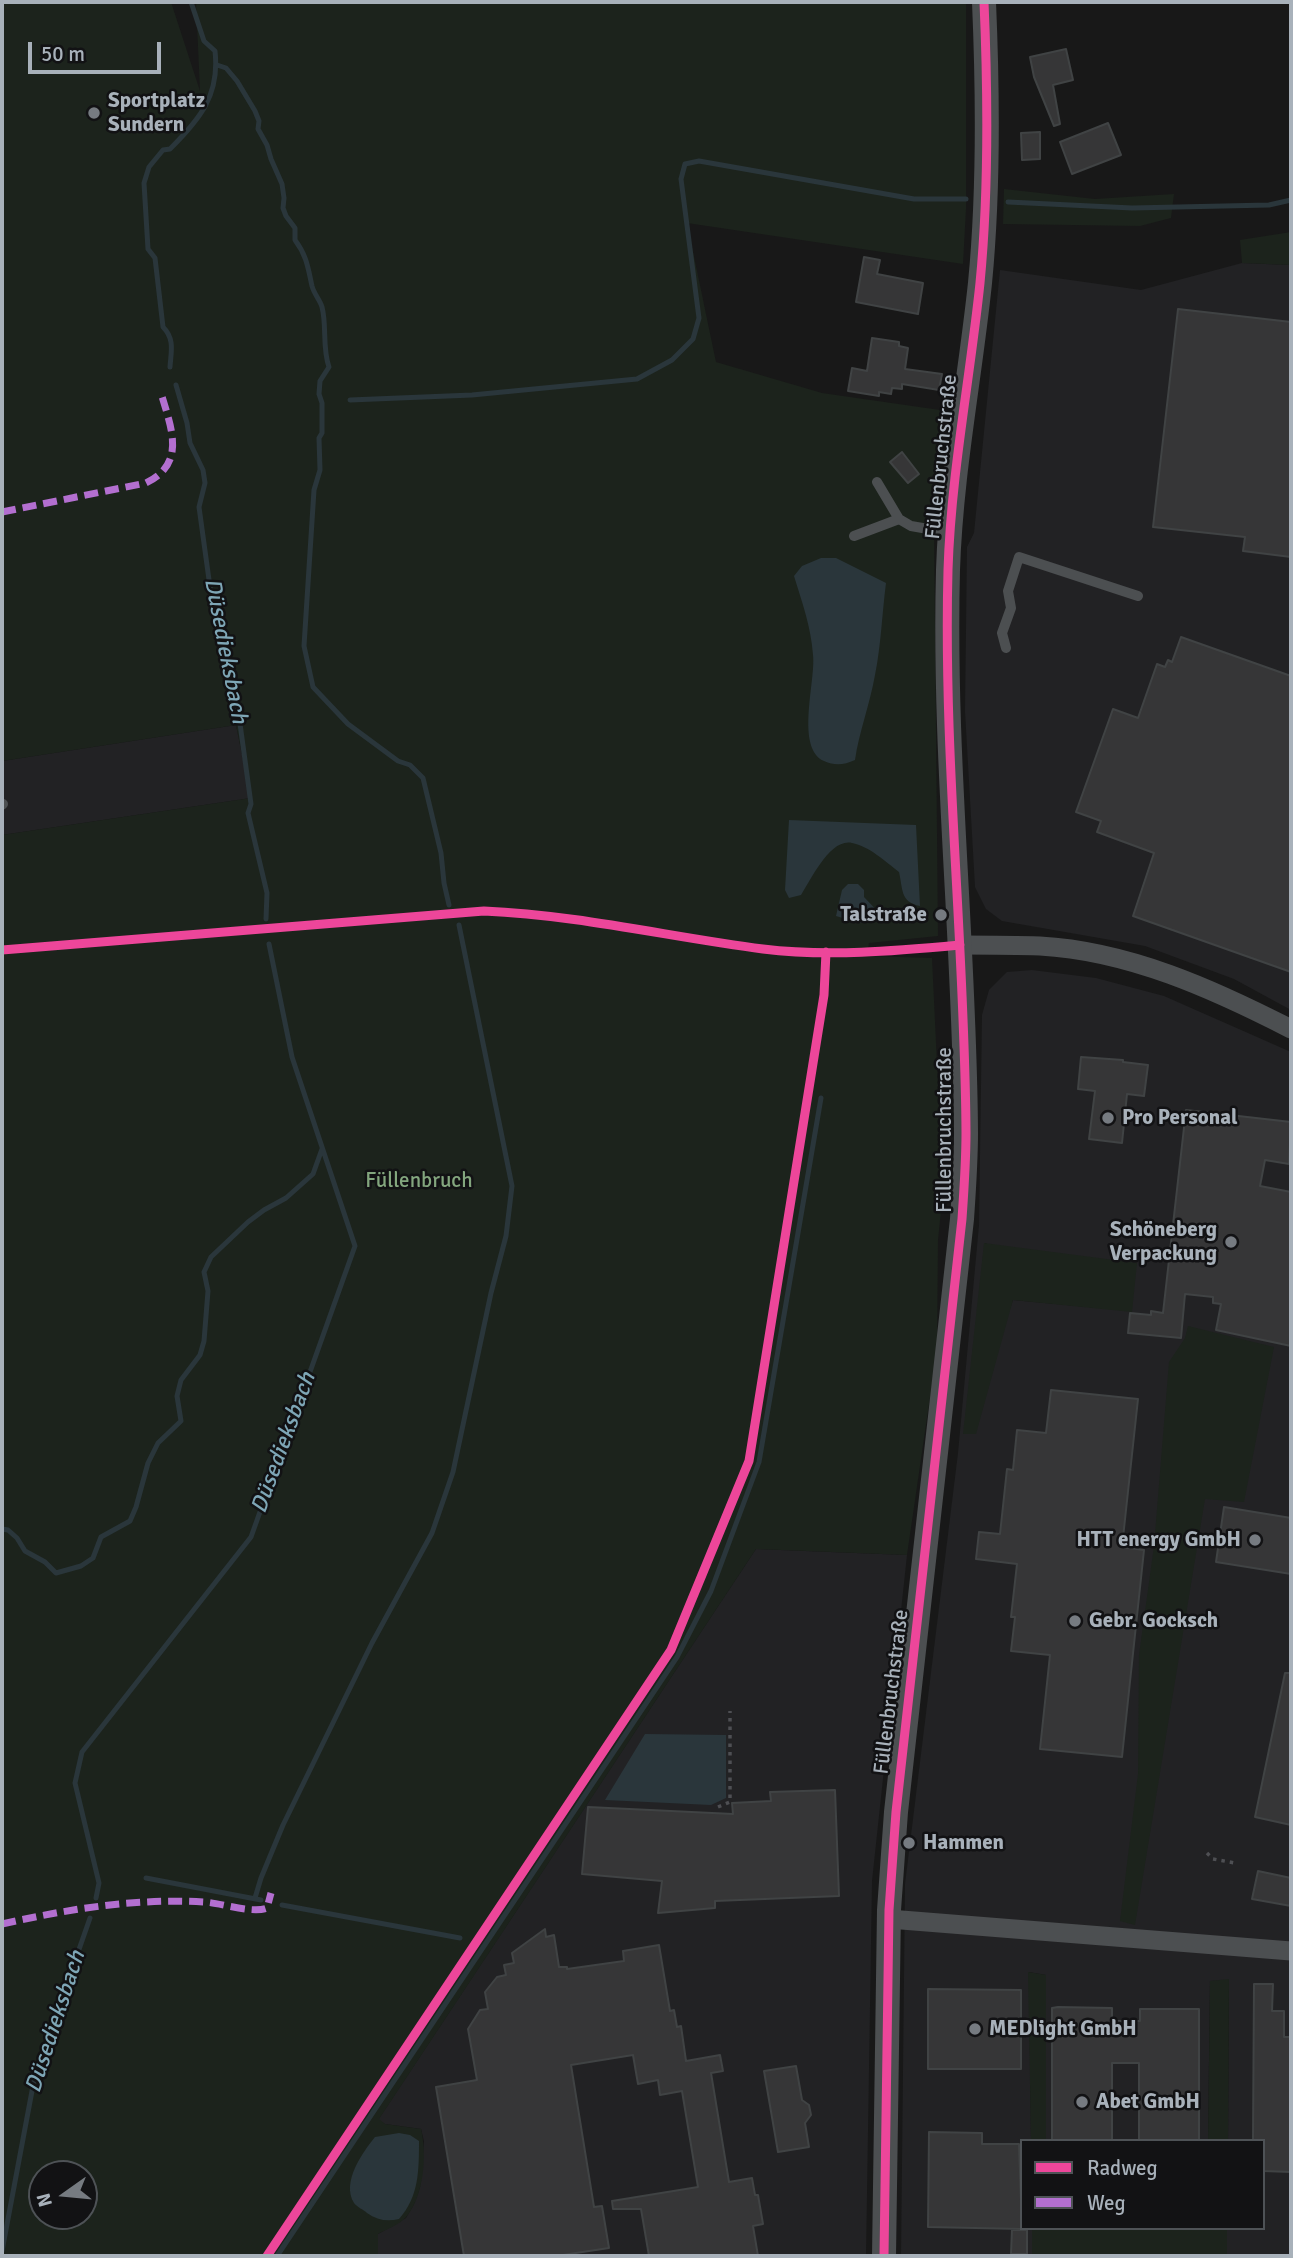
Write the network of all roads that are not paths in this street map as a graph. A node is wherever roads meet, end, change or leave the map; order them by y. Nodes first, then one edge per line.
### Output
1 (984, 2) edge
2 (877, 482) dead end
3 (899, 519) junction
4 (951, 533) junction
5 (854, 536) dead end
6 (1138, 596) dead end
7 (1006, 648) dead end
8 (960, 945) junction
9 (1291, 1029) edge
10 (889, 1919) junction
11 (1291, 1951) edge
12 (884, 2256) edge

1 - 4 street, Füllenbruchstraße
2 - 3 lane
3 - 4 lane
3 - 5 lane
4 - 8 street, Füllenbruchstraße
6 - 7 lane
8 - 9 street
8 - 10 street, Füllenbruchstraße
10 - 11 street
10 - 12 street, Füllenbruchstraße

